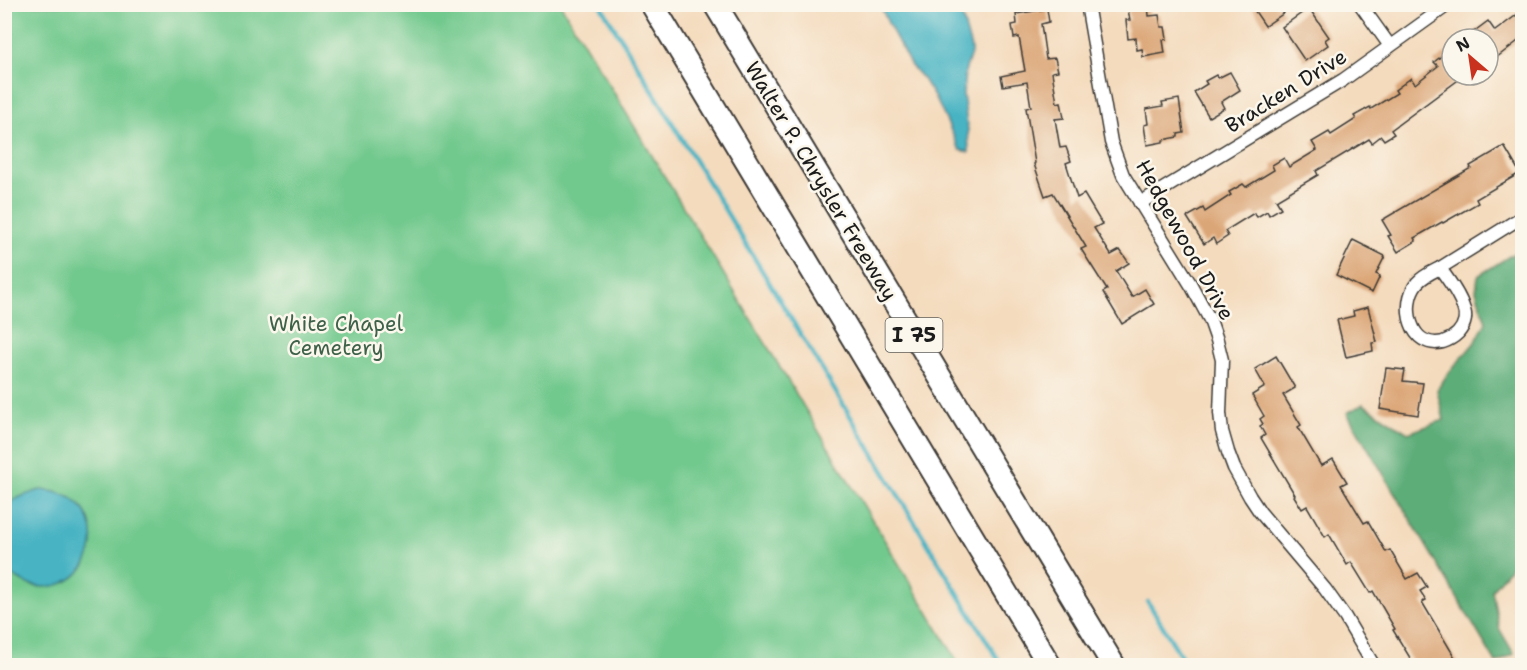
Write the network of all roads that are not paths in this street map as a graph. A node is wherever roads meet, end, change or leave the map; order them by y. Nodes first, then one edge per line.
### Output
1 (652, 4) edge
2 (715, 4) edge
3 (1087, 4) edge
4 (1360, 4) edge
5 (1449, 4) edge
6 (1390, 46) junction
7 (1140, 203) junction
8 (1522, 217) edge
9 (1440, 267) junction
10 (1050, 666) edge
11 (1114, 666) edge
12 (1374, 666) edge

1 - 10 highway, I 75
2 - 11 highway, Walter P. Chrysler Freeway / I 75
3 - 7 street, Hedgewood Drive
4 - 6 street
5 - 6 street, Bracken Drive
6 - 7 street, Bracken Drive
7 - 12 street, Hedgewood Drive
8 - 9 street
9 - 9 street

